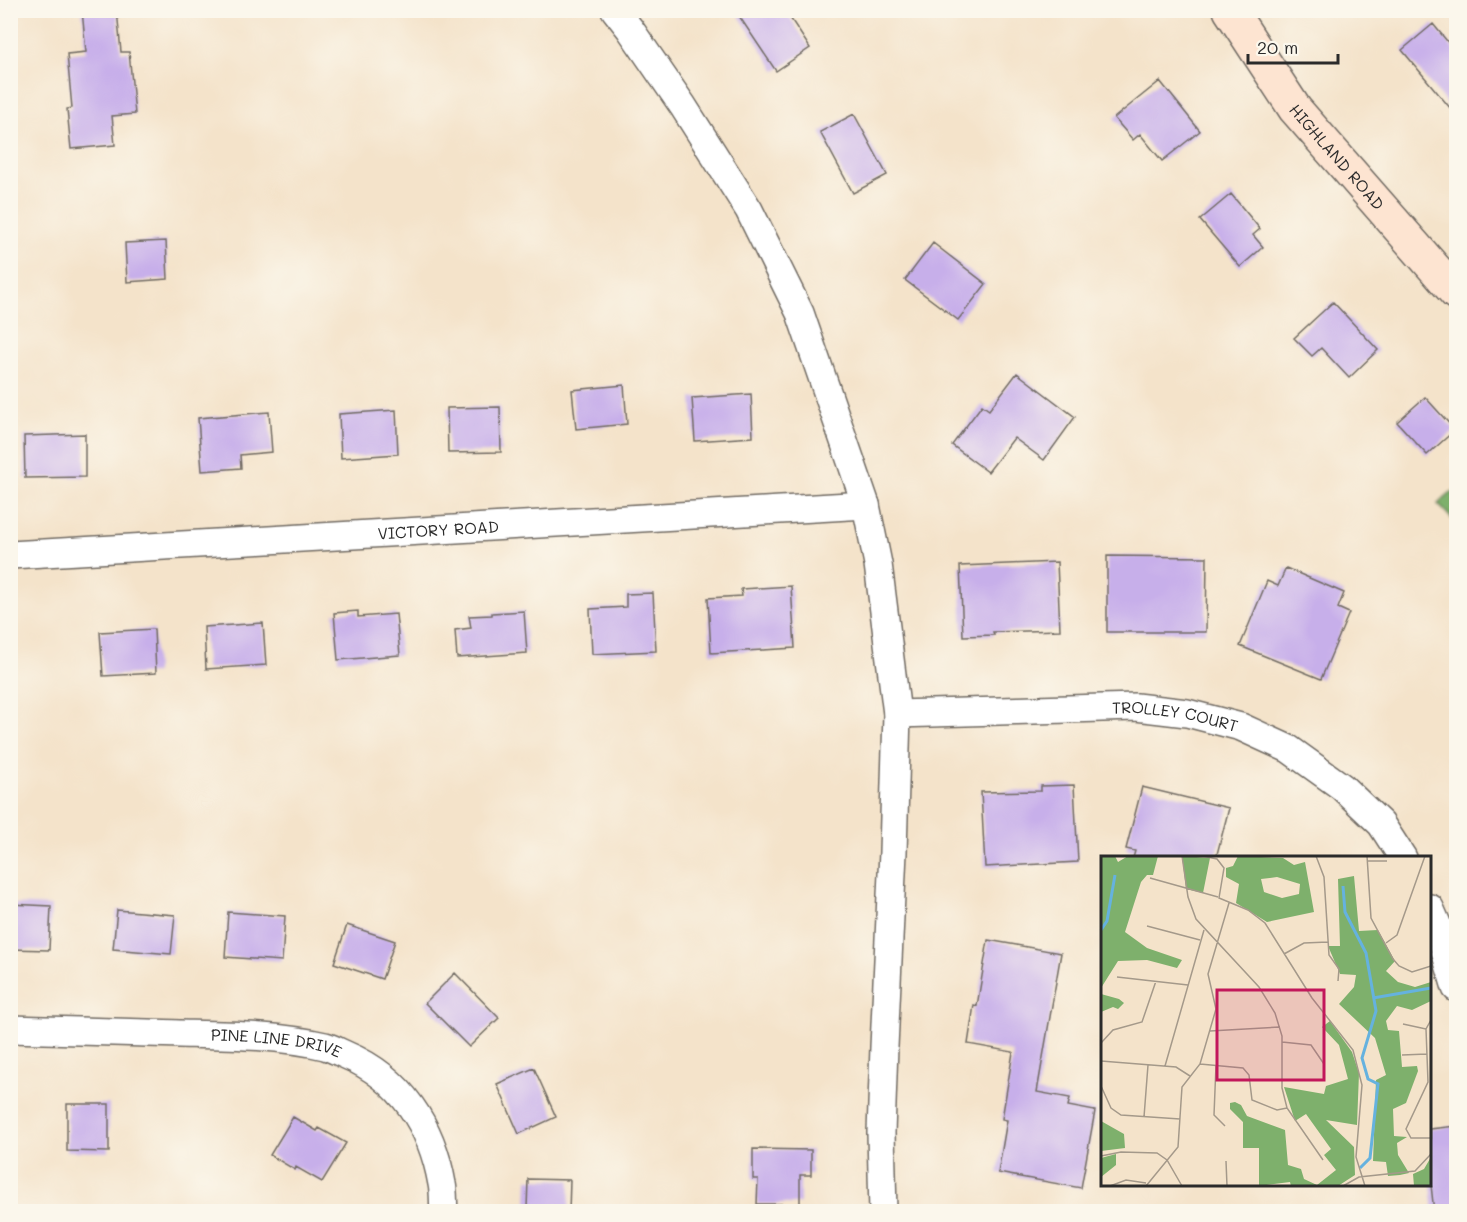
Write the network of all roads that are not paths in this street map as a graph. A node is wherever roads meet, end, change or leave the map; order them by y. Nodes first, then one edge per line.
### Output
1 (615, 10) edge
2 (1230, 10) edge
3 (1456, 293) edge
4 (866, 505) junction
5 (10, 555) edge
6 (897, 714) junction
7 (1402, 856) edge
8 (1431, 910) edge
9 (1456, 988) edge
10 (10, 1029) edge
11 (444, 1212) edge
12 (883, 1212) edge

1 - 4 street
2 - 3 street, HIGHLAND ROAD
4 - 5 street, VICTORY ROAD
4 - 6 street
6 - 7 street, TROLLEY COURT
6 - 12 street
8 - 9 street
10 - 11 street, PINE LINE DRIVE

